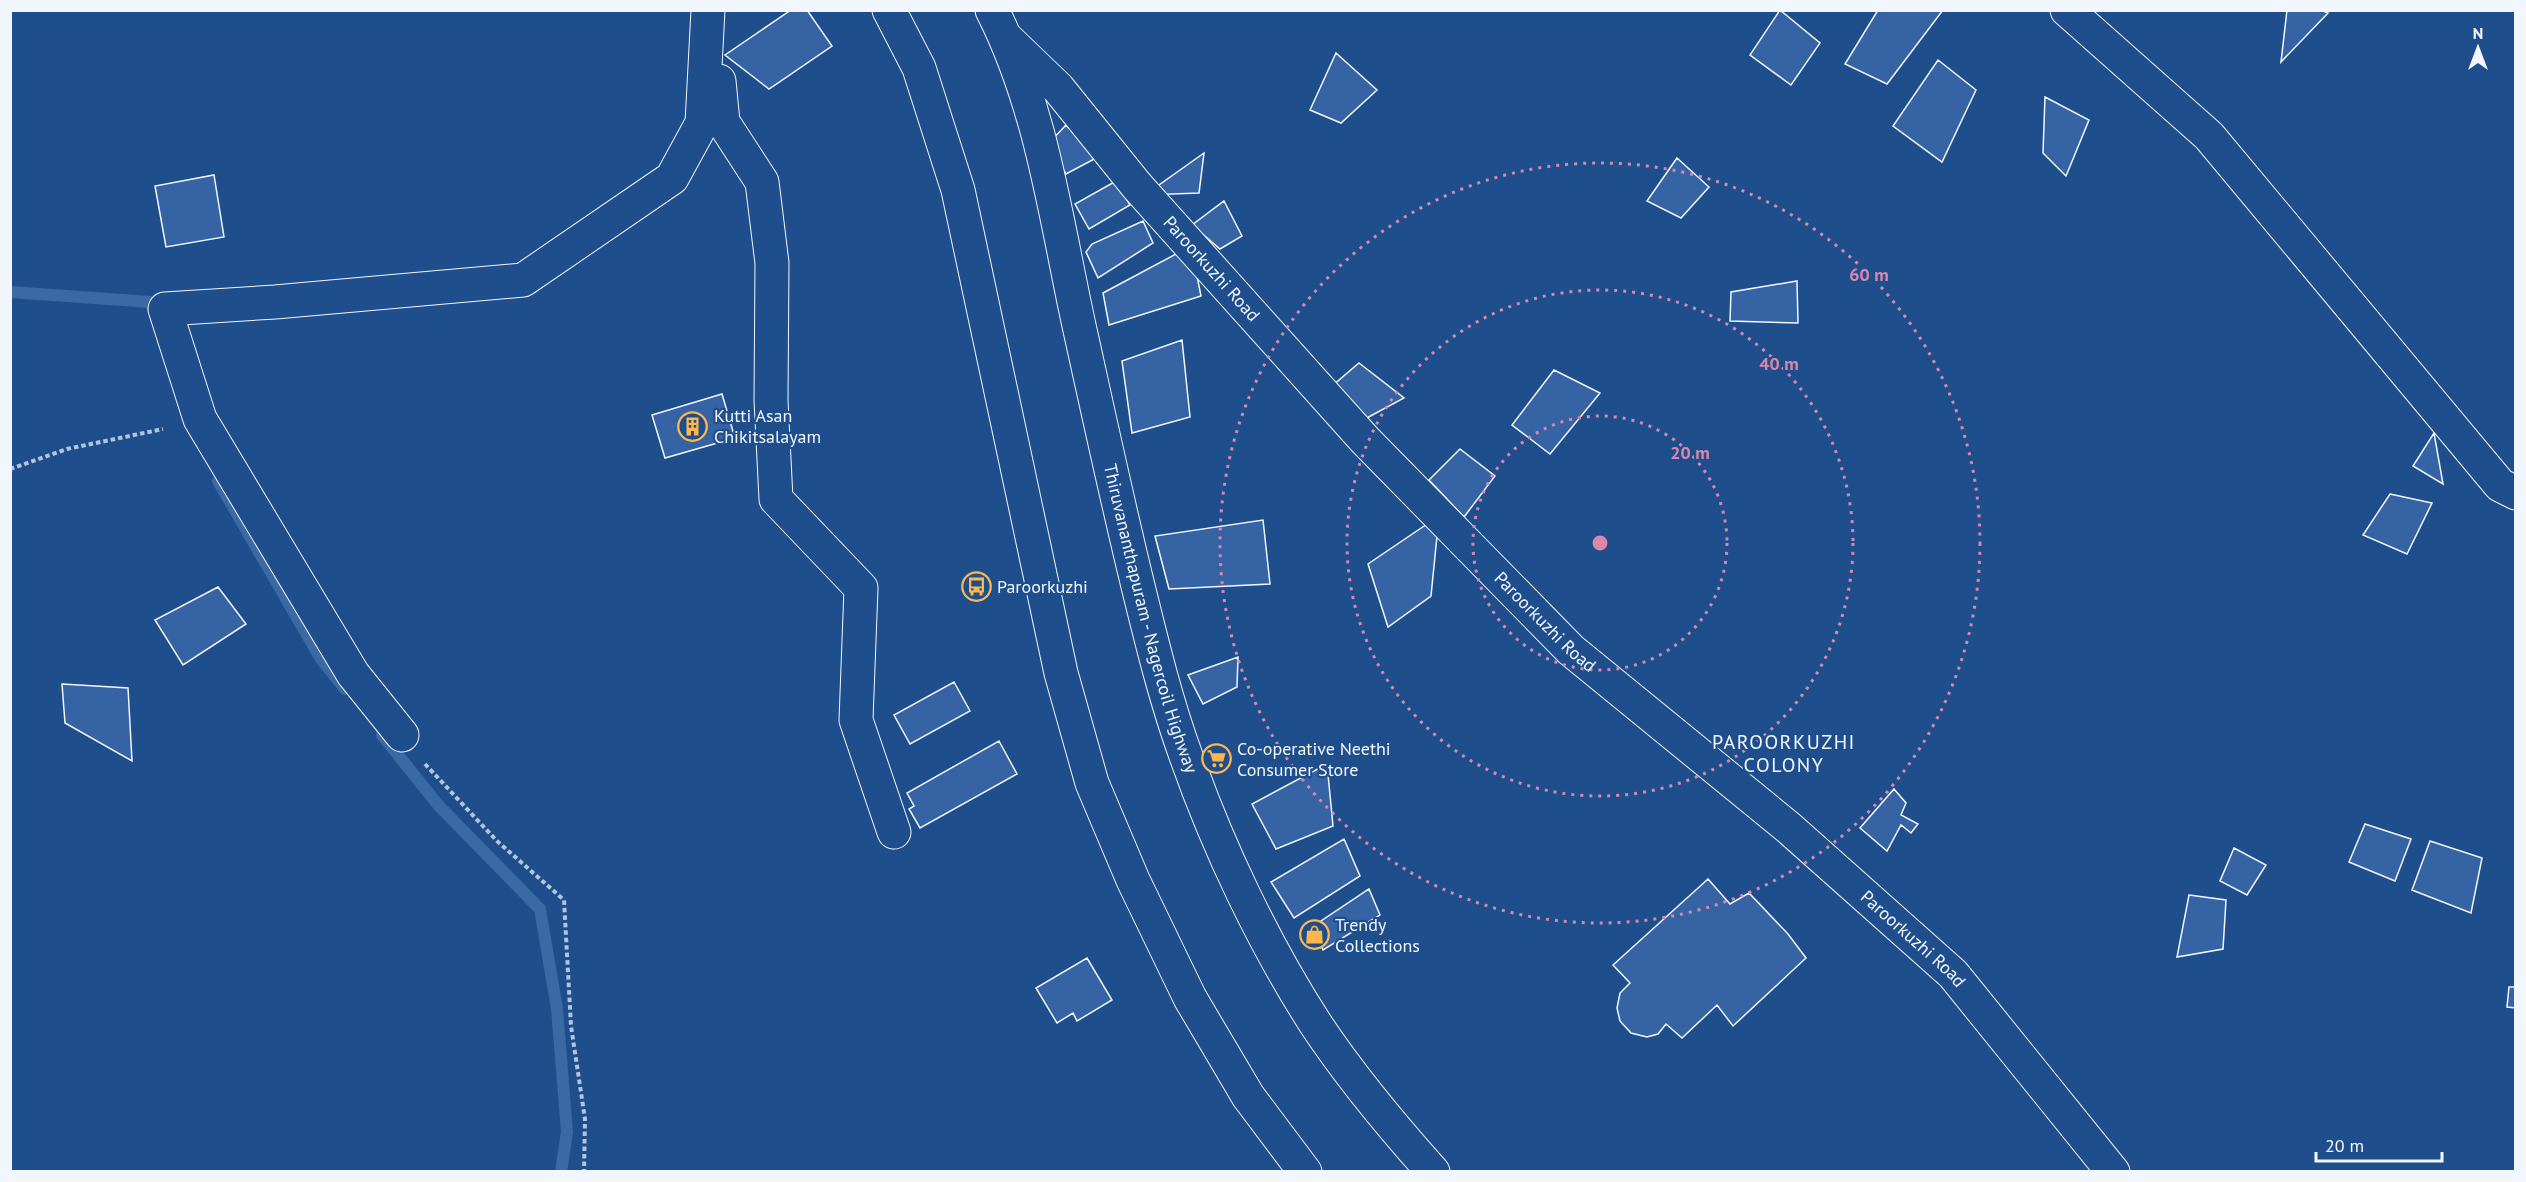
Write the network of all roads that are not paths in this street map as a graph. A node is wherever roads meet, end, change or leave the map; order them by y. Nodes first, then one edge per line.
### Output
1 (709, 10) edge
2 (889, 10) edge
3 (992, 10) edge
4 (2067, 10) edge
5 (1007, 39) junction
6 (2516, 493) edge
7 (402, 735) road end
8 (894, 832) dead end
9 (1305, 1172) edge
10 (1433, 1172) edge
11 (2113, 1172) edge

1 - 7 street
1 - 8 street
2 - 9 street
3 - 5 street, Thiruvananthapuram - Nagercoil Highway
4 - 6 street
5 - 10 street, Thiruvananthapuram - Nagercoil Highway
5 - 11 street, Paroorkuzhi Road

